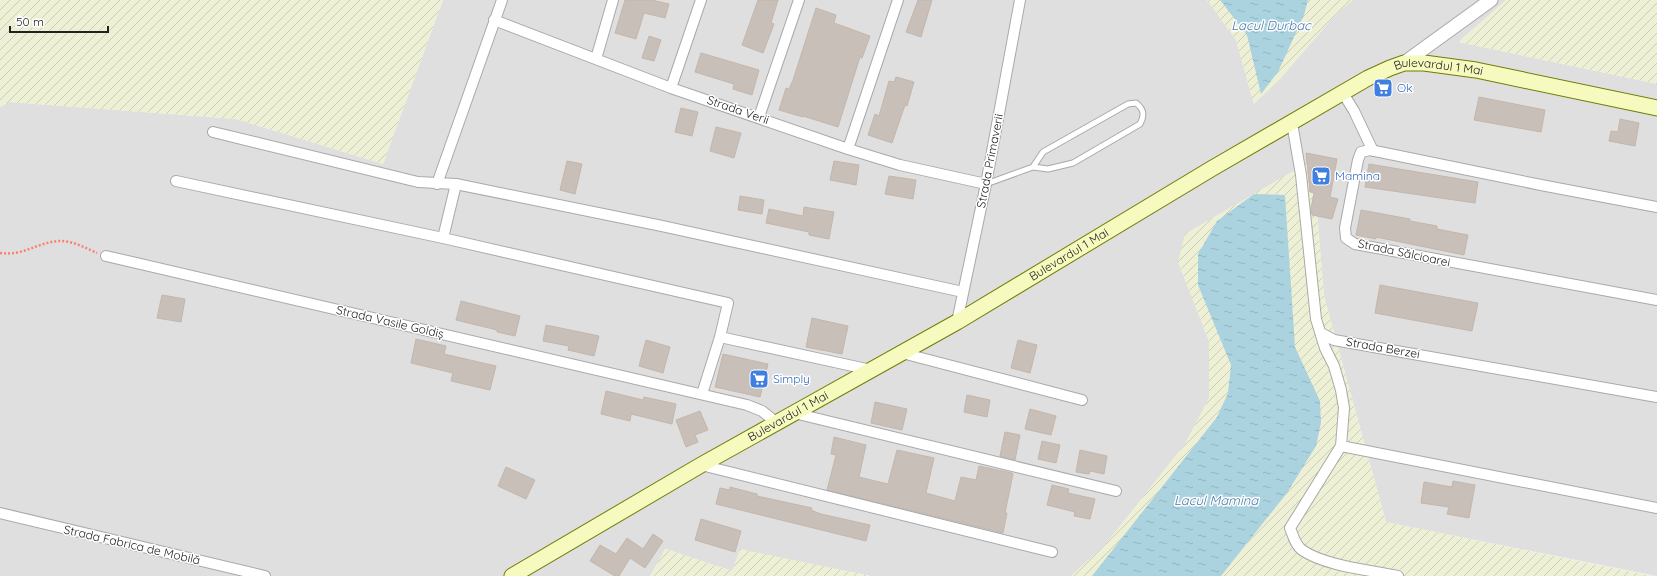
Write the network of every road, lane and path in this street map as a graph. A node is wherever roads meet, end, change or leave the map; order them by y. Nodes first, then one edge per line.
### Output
1 (502, 0) edge
2 (614, 0) edge
3 (701, 0) edge
4 (799, 0) edge
5 (898, 0) edge
6 (1020, 0) edge
7 (1491, 0) edge
8 (494, 20) junction
9 (596, 59) junction
10 (1404, 63) junction
11 (671, 88) junction
12 (1342, 93) junction
13 (1657, 108) edge
14 (759, 117) junction
15 (1292, 123) junction
16 (213, 132) dead end
17 (848, 149) junction
18 (1373, 151) junction
19 (1033, 167) junction
20 (176, 181) dead end
21 (437, 184) junction
22 (456, 184) junction
23 (986, 184) junction
24 (1657, 207) edge
25 (443, 238) junction
26 (0, 253) edge
27 (106, 256) joint
28 (963, 292) junction
29 (1657, 300) edge
30 (957, 322) junction
31 (1320, 334) junction
32 (720, 337) junction
33 (902, 353) junction
34 (872, 370) junction
35 (702, 394) junction
36 (1657, 397) edge
37 (1082, 400) dead end
38 (794, 413) junction
39 (777, 423) junction
40 (1341, 446) junction
41 (701, 465) junction
42 (1116, 491) dead end
43 (1657, 508) edge
44 (0, 513) edge
45 (1052, 552) dead end
46 (265, 576) edge
47 (512, 576) edge
48 (1398, 576) edge

1 - 8 street
2 - 9 street
3 - 11 street
4 - 14 street
5 - 17 street
6 - 23 street, Strada Primaverii
7 - 10 street
8 - 9 street, Strada Verii
8 - 21 street
9 - 11 street, Strada Verii
10 - 12 main road, Bulevardul 1 Mai
10 - 13 main road, Bulevardul 1 Mai
11 - 14 street, Strada Verii
12 - 15 main road, Bulevardul 1 Mai
12 - 18 street
14 - 17 street, Strada Verii
15 - 30 main road, Bulevardul 1 Mai
15 - 31 street
16 - 21 street
17 - 23 street, Strada Verii
18 - 24 street
18 - 29 street, Strada Sălcioarei
19 - 19 lane
19 - 23 lane
20 - 25 street
21 - 22 street
22 - 25 street
22 - 28 street
23 - 28 street, Strada Primaverii
25 - 32 street
26 - 27 path
27 - 35 street, Strada Vasile Goldiș
28 - 30 street, Strada Primaverii
30 - 33 main road, Bulevardul 1 Mai
31 - 36 street, Strada Berzei
31 - 40 street
32 - 34 street
32 - 35 street
33 - 34 main road, Bulevardul 1 Mai
33 - 37 street
34 - 38 main road, Bulevardul 1 Mai
35 - 39 street, Strada Vasile Goldiș
38 - 39 main road, Bulevardul 1 Mai
38 - 42 street
39 - 41 main road, Bulevardul 1 Mai
40 - 43 street
40 - 48 street
41 - 45 street
41 - 47 main road, Bulevardul 1 Mai
44 - 46 street, Strada Fabrica de Mobilă

